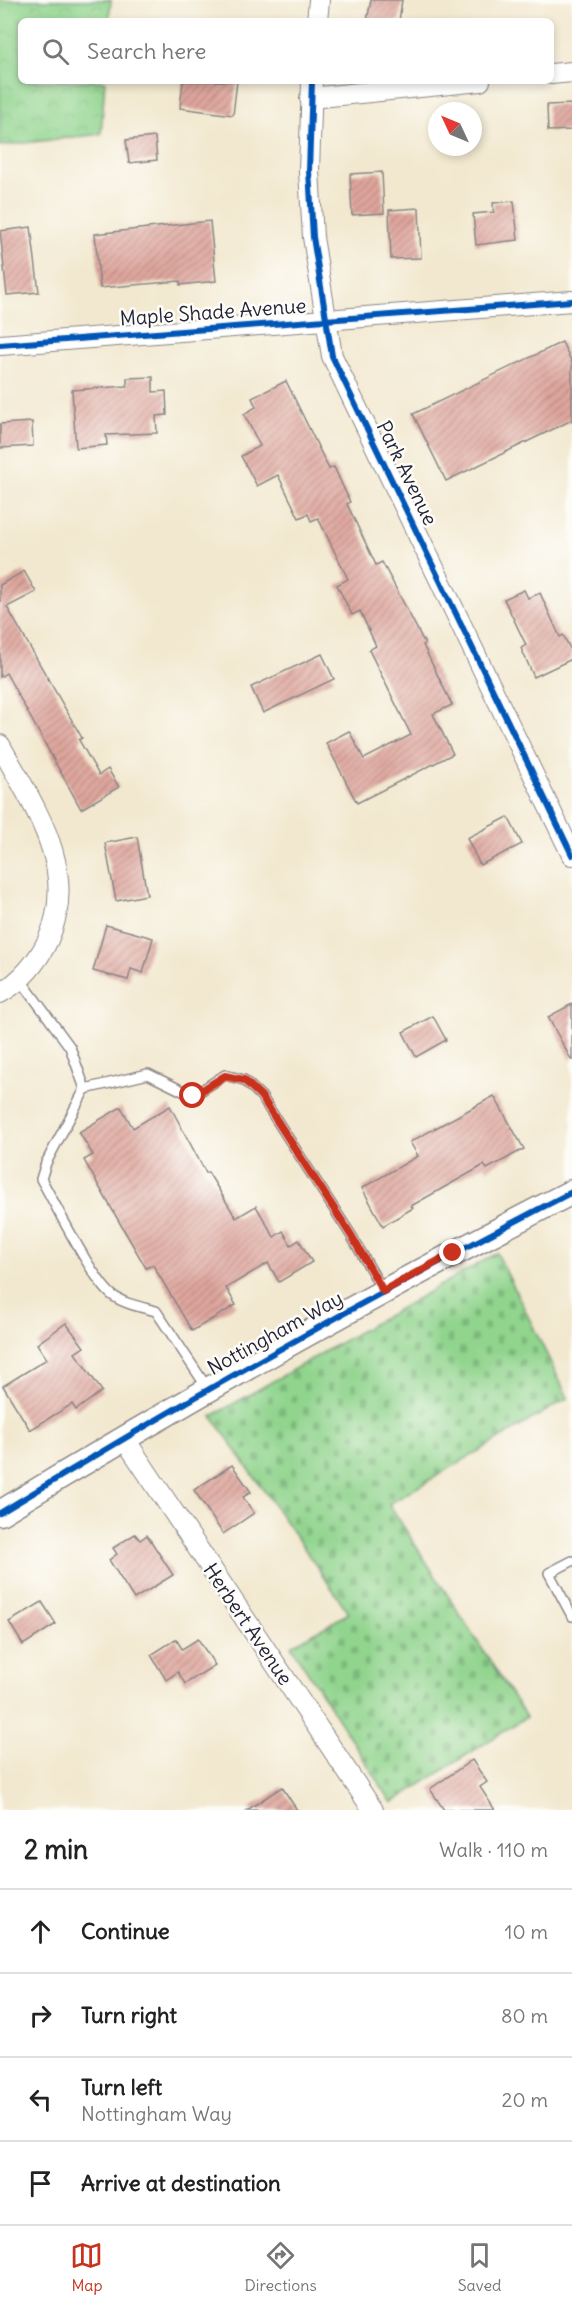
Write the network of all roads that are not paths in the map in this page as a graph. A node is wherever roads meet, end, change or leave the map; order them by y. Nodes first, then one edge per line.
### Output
1 (319, 0) edge
2 (317, 18) edge
3 (572, 72) edge
4 (554, 74) edge
5 (417, 84) edge
6 (311, 89) edge
7 (572, 301) edge
8 (324, 320) junction
9 (0, 345) edge
10 (0, 745) edge
11 (572, 855) edge
12 (20, 979) junction
13 (0, 993) edge
14 (85, 1089) junction
15 (572, 1192) edge
16 (383, 1291) junction
17 (208, 1389) junction
18 (124, 1438) junction
19 (0, 1513) edge
20 (572, 1561) edge
21 (572, 1616) edge
22 (374, 1810) edge

1 - 2 street
3 - 4 street
5 - 6 street
6 - 8 street, Park Avenue
7 - 8 street, Maple Shade Avenue
8 - 9 street, Maple Shade Avenue
8 - 11 street, Park Avenue
10 - 12 street
12 - 13 street
12 - 14 lane
14 - 16 lane
14 - 17 lane
15 - 16 street, Nottingham Way
16 - 17 street, Nottingham Way
17 - 18 street, Nottingham Way
18 - 19 street, Nottingham Way
18 - 22 street, Herbert Avenue
20 - 21 lane

